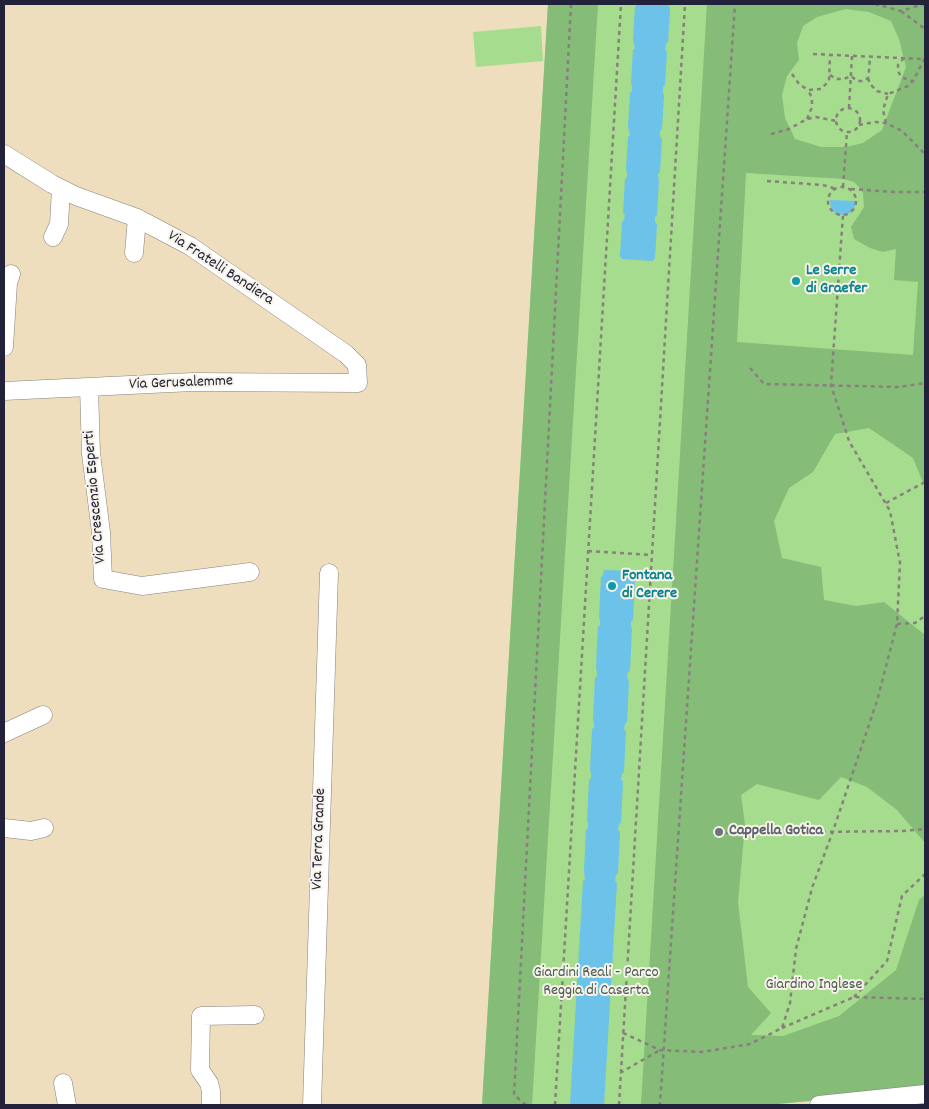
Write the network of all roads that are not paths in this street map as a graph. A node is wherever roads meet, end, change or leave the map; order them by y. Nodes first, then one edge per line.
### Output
1 (4, 154) edge
2 (61, 189) junction
3 (137, 218) junction
4 (53, 237) dead end
5 (134, 253) dead end
6 (11, 274) dead end
7 (4, 347) edge
8 (358, 383) joint
9 (89, 387) junction
10 (4, 391) edge
11 (250, 572) dead end
12 (329, 573) dead end
13 (43, 715) dead end
14 (4, 733) edge
15 (4, 828) edge
16 (44, 828) dead end
17 (255, 1015) dead end
18 (63, 1083) dead end
19 (925, 1094) edge
20 (67, 1105) edge
21 (211, 1105) edge
22 (312, 1105) edge
23 (819, 1105) edge

1 - 2 street, Via Fratelli Bandiera
2 - 3 street, Via Fratelli Bandiera
2 - 4 street
3 - 5 street
3 - 8 street, Via Fratelli Bandiera
6 - 7 street
8 - 9 street, Via Gerusalemme
9 - 10 street, Via Gerusalemme
9 - 11 street, Via Crescenzio Esperti
12 - 22 street, Via Terra Grande
13 - 14 street
15 - 16 street
17 - 21 street
18 - 20 street
19 - 23 street

